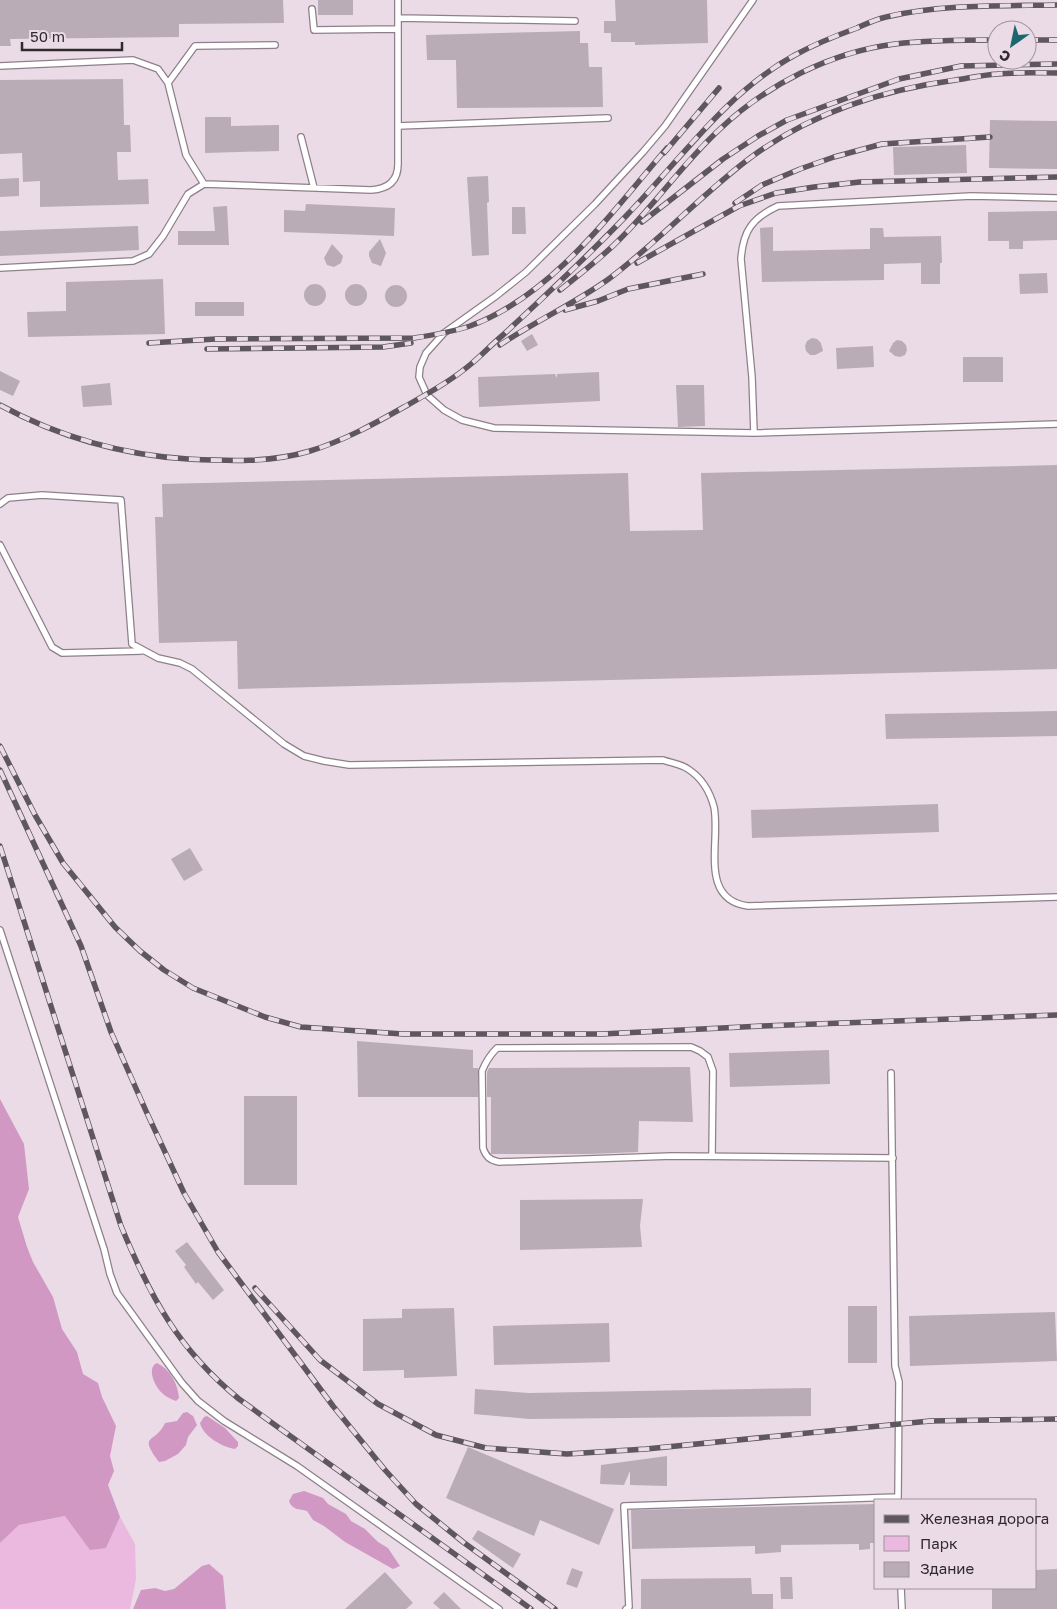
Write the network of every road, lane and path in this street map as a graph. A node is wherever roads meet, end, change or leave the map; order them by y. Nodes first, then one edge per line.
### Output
1 (398, 0) edge
2 (753, 0) edge
3 (312, 9) dead end
4 (398, 18) junction
5 (575, 21) dead end
6 (398, 29) junction
7 (275, 45) dead end
8 (0, 66) edge
9 (168, 83) junction
10 (608, 118) dead end
11 (398, 126) junction
12 (301, 137) dead end
13 (204, 184) junction
14 (314, 188) junction
15 (1057, 198) edge
16 (0, 268) edge
17 (1057, 424) edge
18 (754, 434) junction
19 (0, 504) edge
20 (0, 545) edge
21 (142, 651) junction
22 (1057, 897) edge
23 (0, 930) edge
24 (891, 1073) dead end
25 (712, 1156) junction
26 (893, 1158) junction
27 (901, 1589) edge
28 (499, 1609) edge
29 (626, 1609) edge
30 (902, 1609) edge

1 - 4 lane
2 - 18 lane
3 - 6 lane
4 - 5 lane
4 - 6 lane
6 - 11 lane
7 - 9 lane
8 - 9 lane
9 - 13 lane
10 - 11 lane
11 - 14 lane
12 - 14 lane
13 - 14 lane
13 - 16 lane
15 - 18 lane
17 - 18 lane
19 - 21 lane
20 - 21 lane
21 - 22 lane
23 - 28 lane
24 - 26 lane
25 - 25 lane
25 - 26 lane
26 - 29 lane
27 - 30 lane

